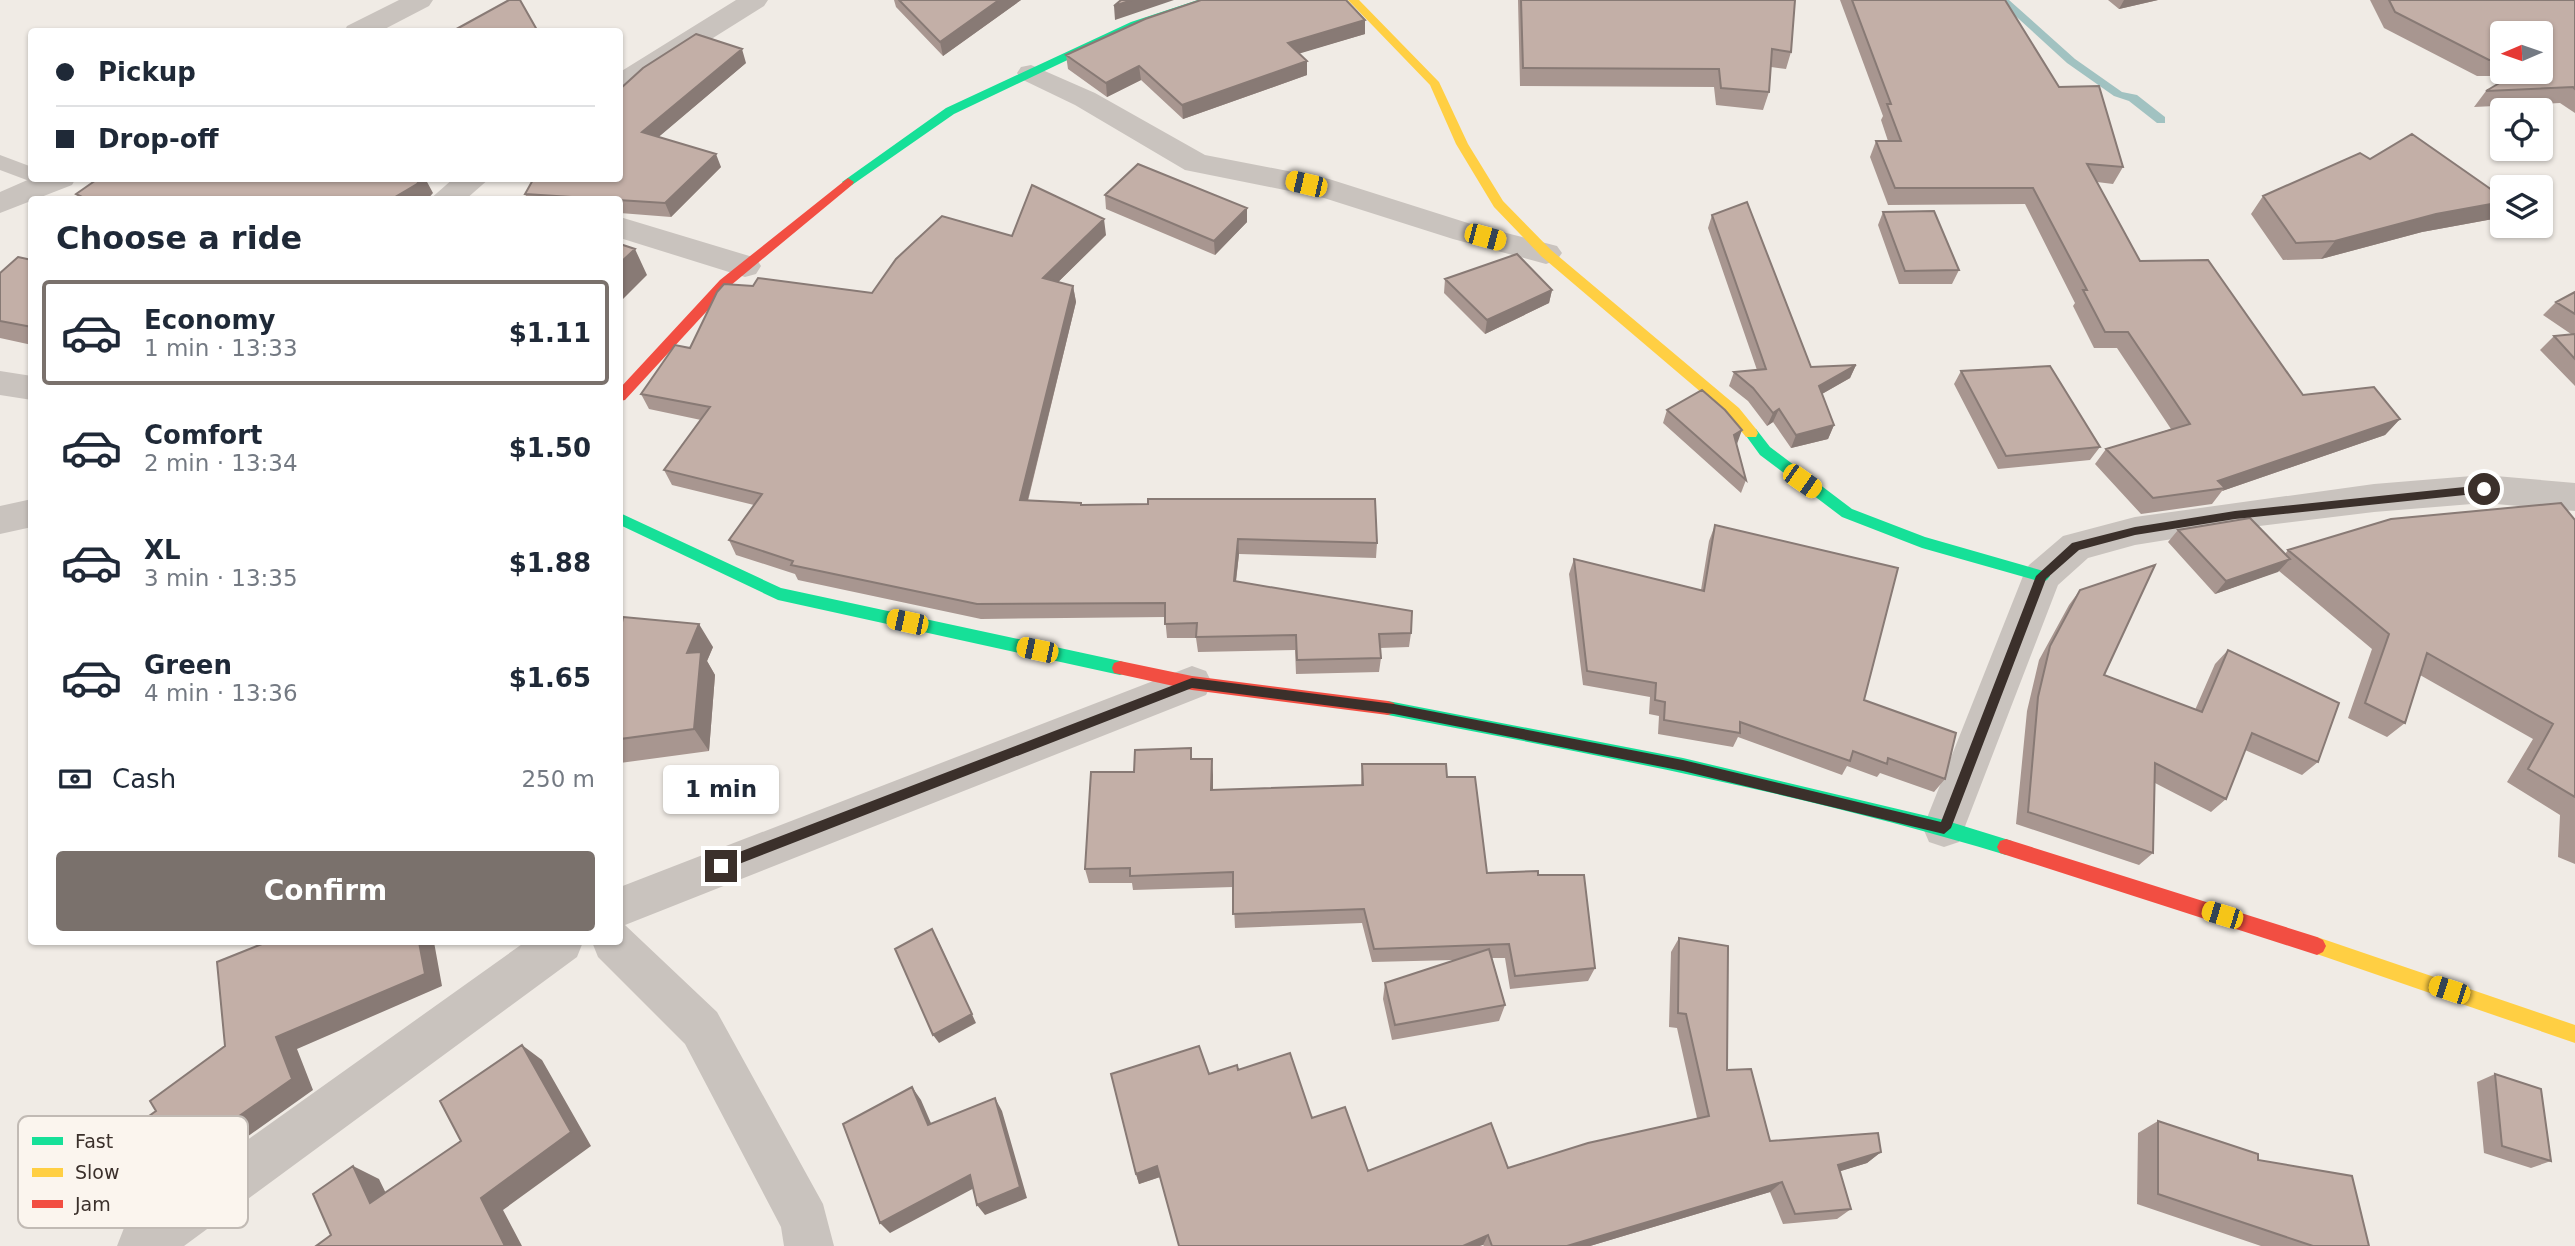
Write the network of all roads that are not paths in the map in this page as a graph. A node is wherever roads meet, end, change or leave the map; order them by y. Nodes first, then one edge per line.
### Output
1 (420, 0) edge
2 (755, 0) edge
3 (1209, 0) edge
4 (1353, 0) edge
5 (364, 28) edge
6 (1031, 73) junction
7 (623, 82) edge
8 (0, 162) edge
9 (28, 172) edge
10 (40, 182) edge
11 (0, 203) edge
12 (623, 228) edge
13 (1546, 253) junction
14 (745, 266) junction
15 (0, 383) edge
16 (28, 387) edge
17 (623, 393) edge
18 (2575, 497) edge
19 (28, 514) edge
20 (0, 520) edge
21 (623, 520) edge
22 (2042, 576) junction
23 (1192, 683) junction
24 (1944, 828) junction
25 (623, 905) edge
26 (557, 945) edge
27 (617, 945) edge
28 (2575, 1034) edge
29 (248, 1169) edge
30 (167, 1228) edge
31 (142, 1246) edge
32 (809, 1246) edge

1 - 5 street
2 - 7 street
3 - 6 street
4 - 13 street
6 - 13 street
6 - 14 street
8 - 9 lane
10 - 11 street
12 - 14 street
13 - 22 street
14 - 17 street
15 - 16 street
18 - 22 street
19 - 20 street
21 - 23 street
22 - 24 street
23 - 24 street
23 - 25 street
24 - 28 street
26 - 29 street
27 - 32 street
30 - 31 street

